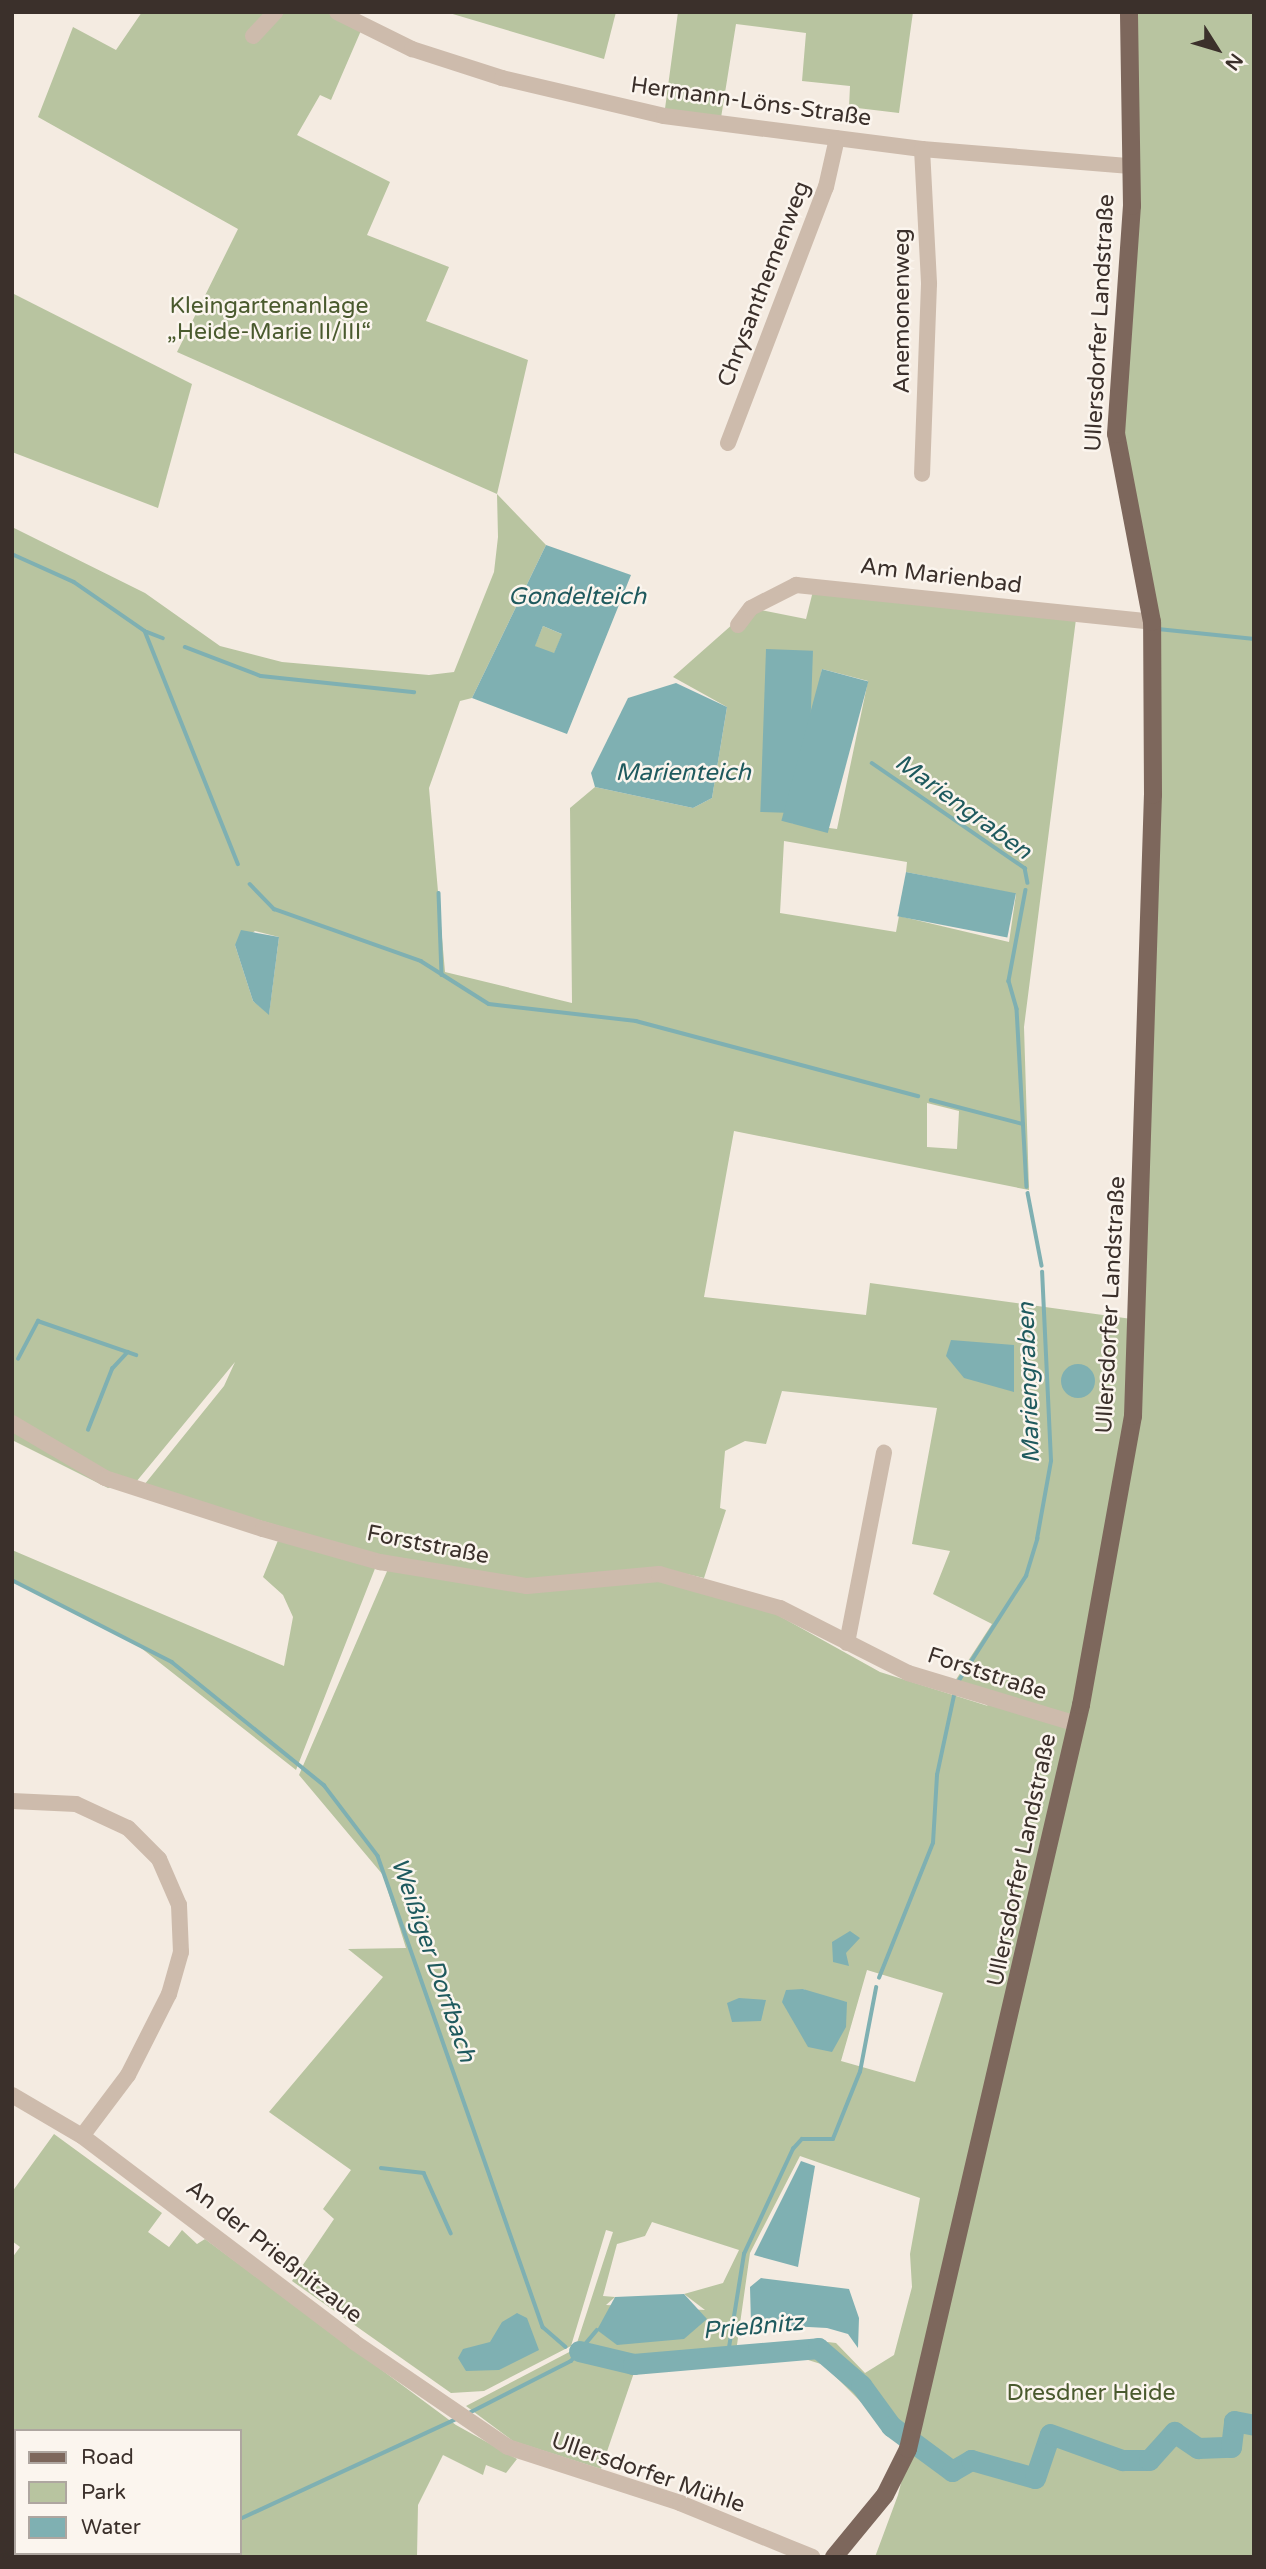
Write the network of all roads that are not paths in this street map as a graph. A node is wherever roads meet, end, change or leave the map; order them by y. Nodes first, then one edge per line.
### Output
1 (275, 12) edge
2 (337, 12) edge
3 (1129, 12) edge
4 (253, 36) dead end
5 (837, 138) junction
6 (922, 149) junction
7 (1130, 166) junction
8 (728, 443) dead end
9 (922, 474) dead end
10 (1152, 622) junction
11 (738, 625) dead end
12 (12, 1423) edge
13 (884, 1453) dead end
14 (847, 1643) junction
15 (1077, 1724) junction
16 (12, 1801) edge
17 (12, 2095) edge
18 (82, 2136) junction
19 (508, 2448) joint
20 (812, 2557) edge
21 (834, 2557) edge

1 - 4 street
2 - 5 street, Hermann-Löns-Straße
3 - 7 main road, Ullersdorfer Landstraße
5 - 6 street, Hermann-Löns-Straße
5 - 8 street, Chrysanthemenweg
6 - 7 street, Hermann-Löns-Straße
6 - 9 street, Anemonenweg
7 - 10 main road, Ullersdorfer Landstraße
10 - 11 street, Am Marienbad
10 - 15 main road, Ullersdorfer Landstraße
12 - 14 street, Forststraße
13 - 14 street
14 - 15 street, Forststraße
15 - 21 main road, Ullersdorfer Landstraße
16 - 18 street
17 - 18 street, An der Prießnitzaue
18 - 19 street, An der Prießnitzaue
19 - 20 street, Ullersdorfer Mühle

